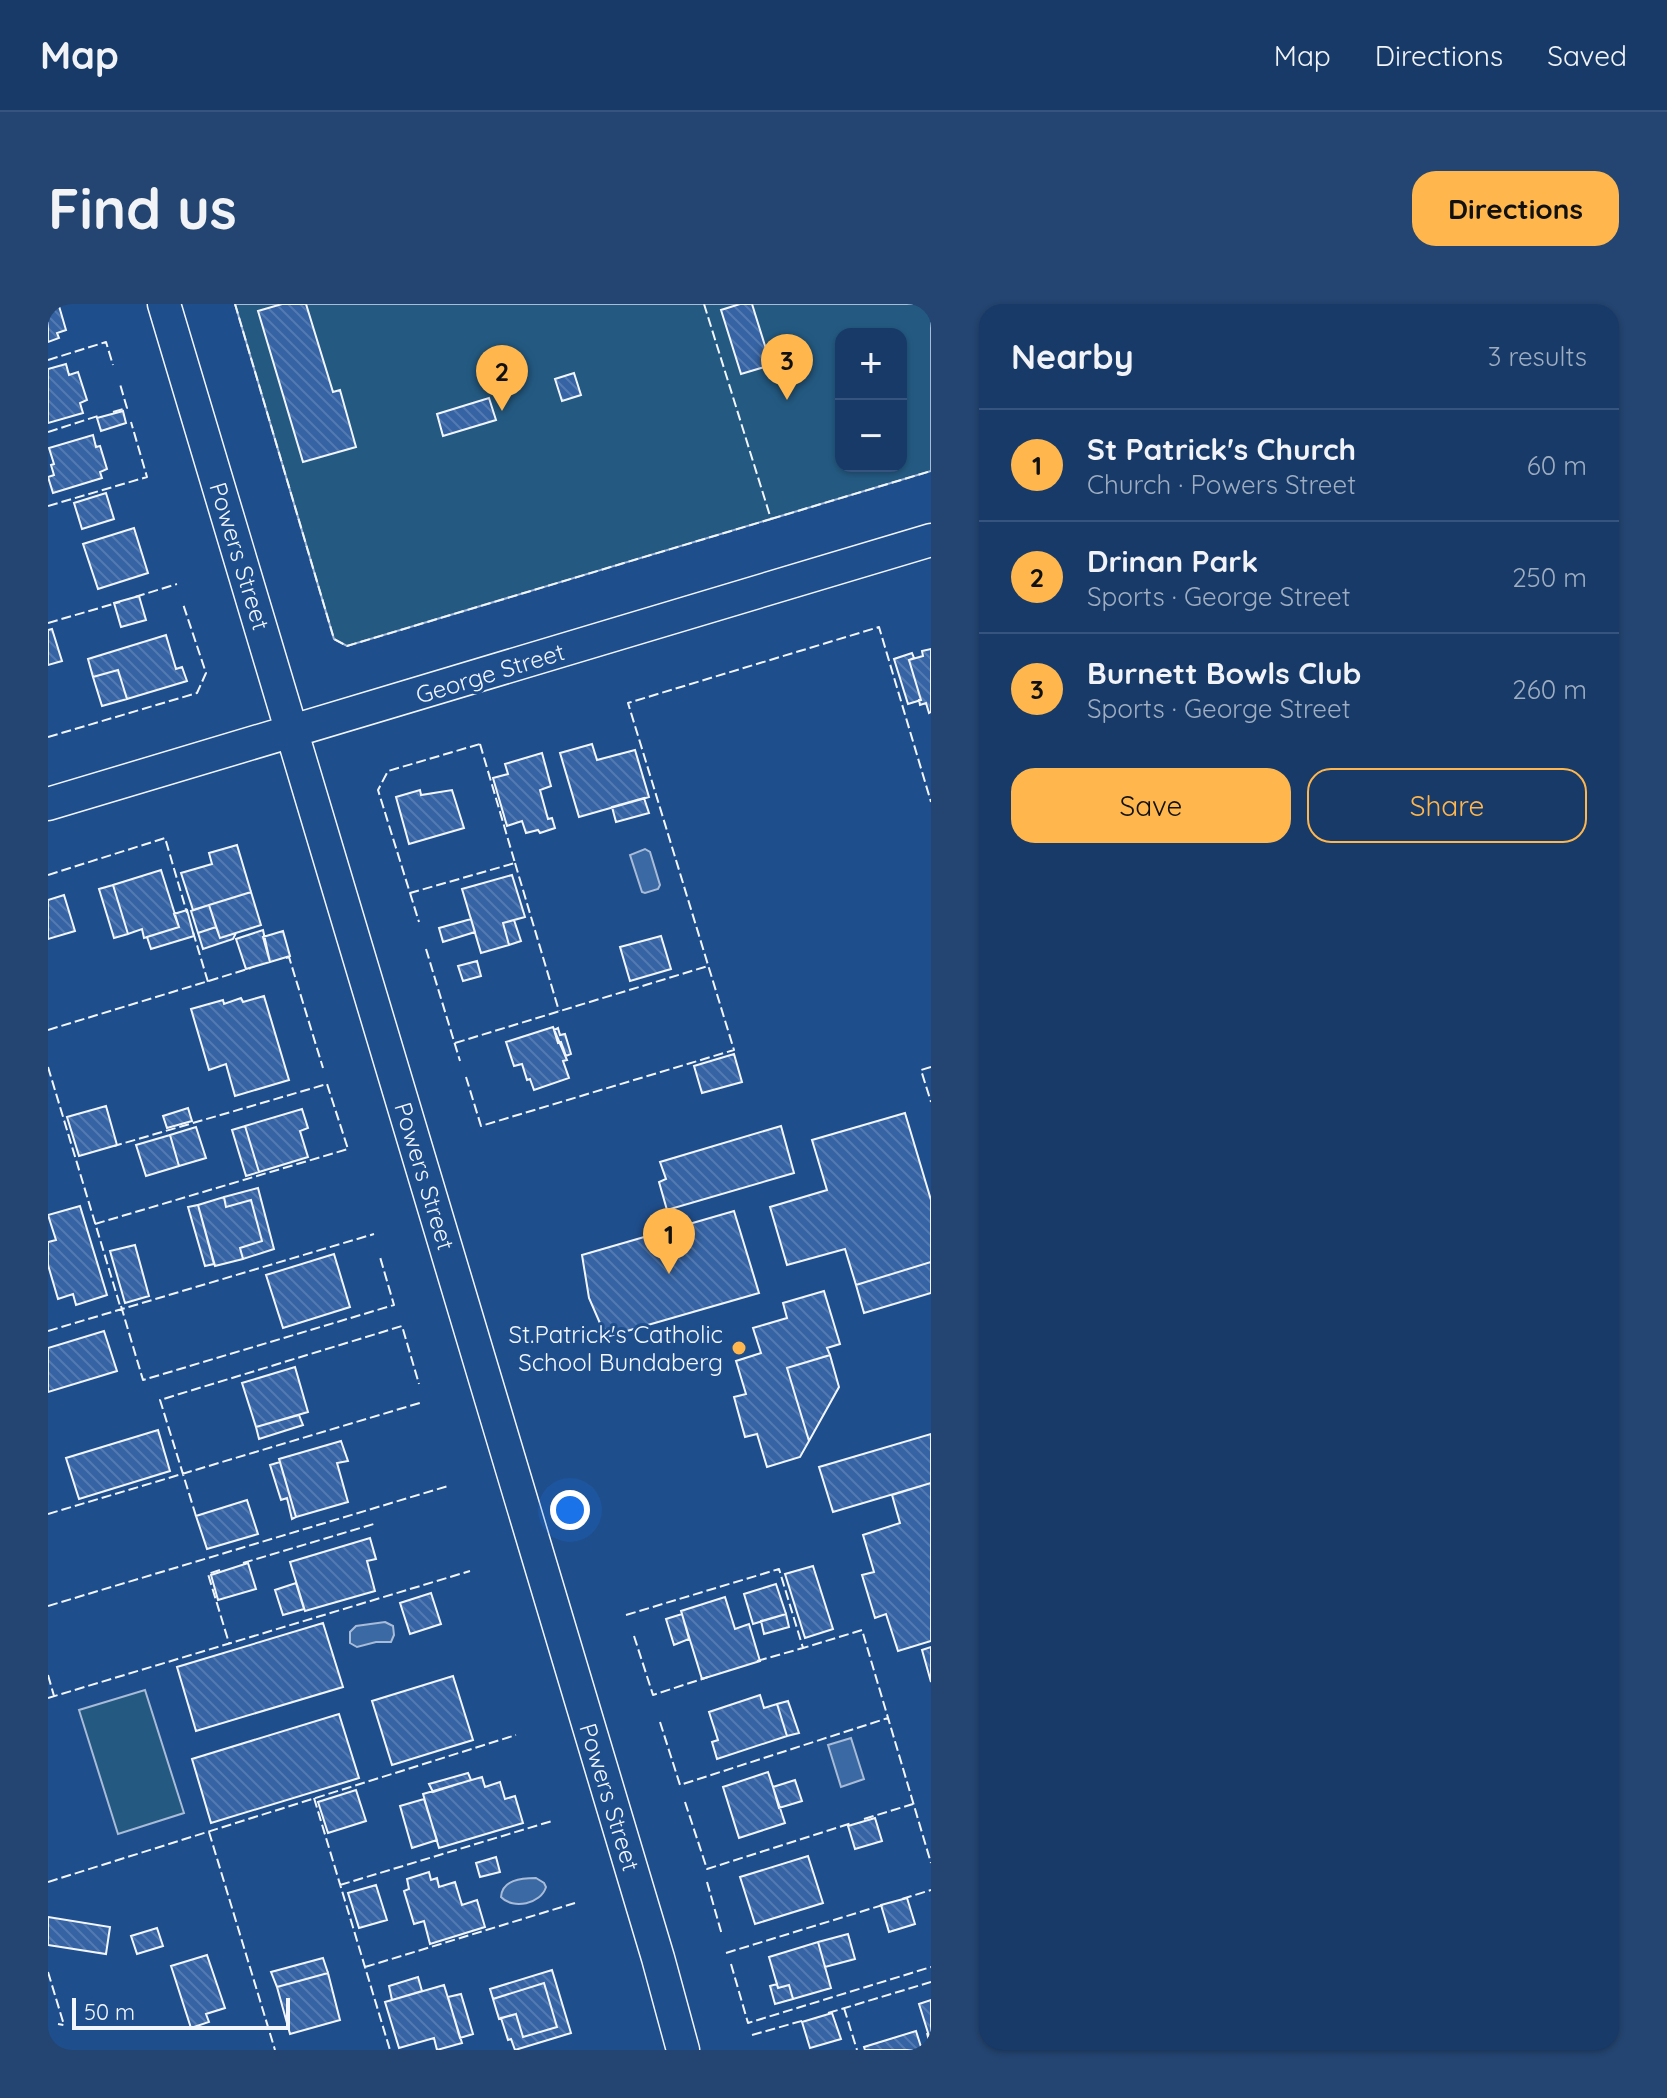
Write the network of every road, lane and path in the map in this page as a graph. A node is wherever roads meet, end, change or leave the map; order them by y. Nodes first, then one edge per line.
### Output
1 (164, 304) edge
2 (931, 540) edge
3 (292, 732) junction
4 (48, 804) edge
5 (683, 2050) edge

1 - 3 street, Powers Street
2 - 3 street, George Street
3 - 4 street, George Street
3 - 5 street, Powers Street

